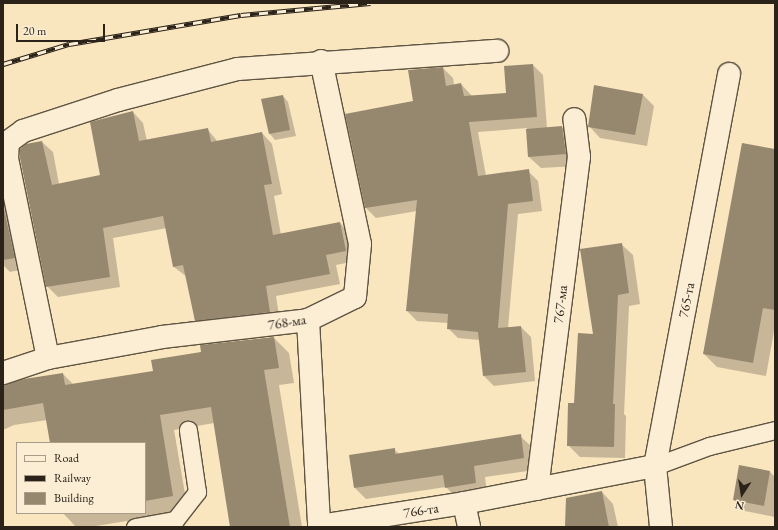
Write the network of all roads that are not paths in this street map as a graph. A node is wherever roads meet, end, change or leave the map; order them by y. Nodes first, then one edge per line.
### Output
1 (497, 51) dead end
2 (321, 61) junction
3 (729, 74) dead end
4 (574, 119) dead end
5 (308, 320) junction
6 (48, 358) junction
7 (3, 372) edge
8 (188, 430) dead end
9 (775, 430) edge
10 (654, 466) junction
11 (537, 489) junction
12 (464, 503) junction
13 (135, 527) edge
14 (469, 527) edge
15 (661, 527) edge

1 - 2 street
2 - 5 street, 768-ма
2 - 6 street
3 - 10 street, 765-та
4 - 11 street, 767-ма
5 - 6 street, 768-ма
5 - 12 street, 766-та
6 - 7 street, 768-ма
8 - 13 lane
9 - 10 lane
10 - 11 street, 766-та
10 - 15 street, 765-та
11 - 12 street, 766-та
12 - 14 street

